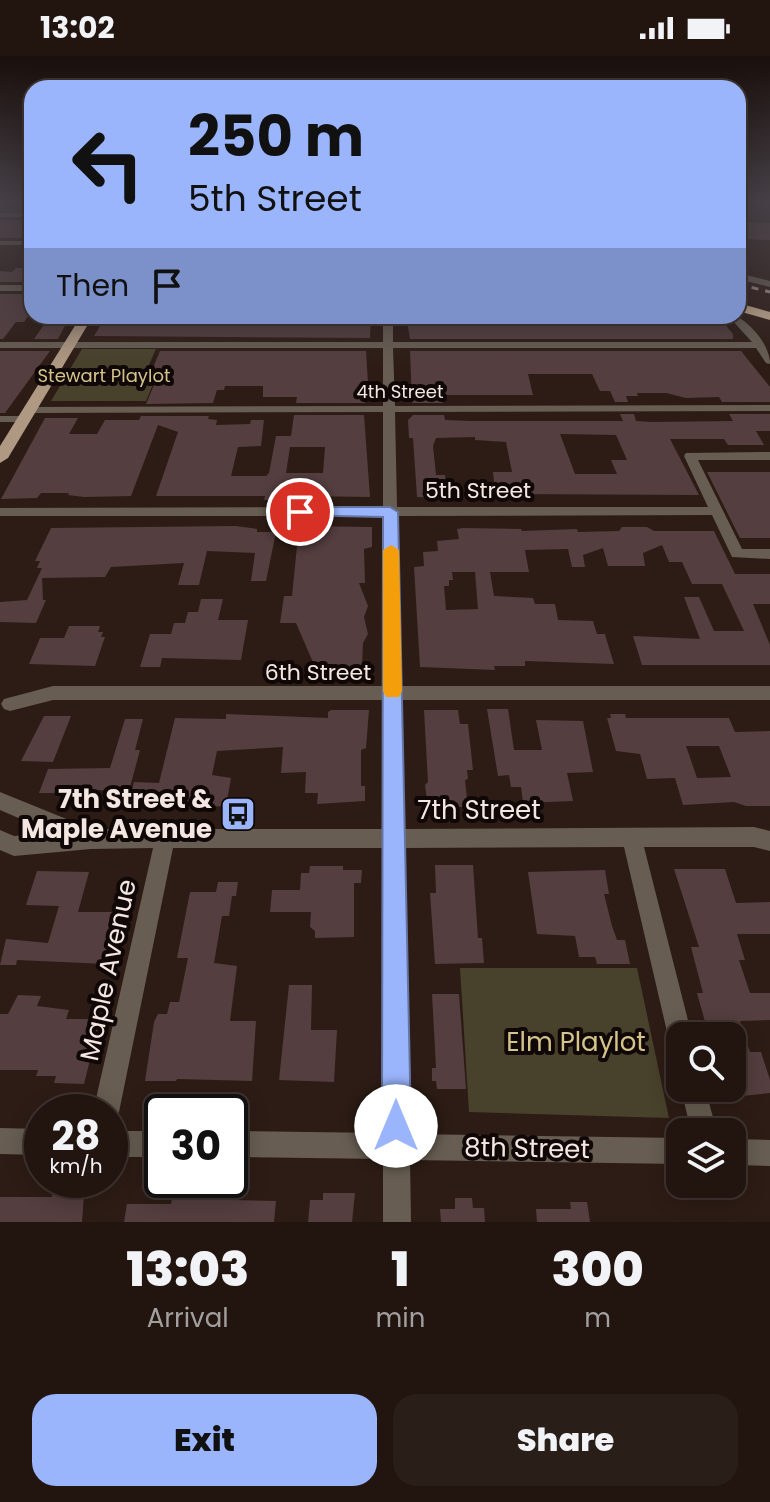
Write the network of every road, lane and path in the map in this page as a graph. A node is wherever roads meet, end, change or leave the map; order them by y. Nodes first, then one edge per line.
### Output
1 (746, 278) edge
2 (770, 284) edge
3 (0, 288) edge
4 (24, 288) edge
5 (746, 301) edge
6 (770, 308) edge
7 (746, 314) edge
8 (770, 316) edge
9 (82, 324) edge
10 (388, 324) edge
11 (744, 324) edge
12 (0, 345) edge
13 (70, 345) junction
14 (388, 345) junction
15 (759, 345) junction
16 (770, 361) edge
17 (770, 408) edge
18 (389, 410) junction
19 (27, 414) junction
20 (0, 419) edge
21 (770, 456) edge
22 (0, 458) edge
23 (716, 511) junction
24 (0, 512) edge
25 (390, 512) junction
26 (770, 554) edge
27 (770, 693) edge
28 (393, 694) junction
29 (10, 704) dead end
30 (0, 801) edge
31 (631, 836) junction
32 (394, 837) junction
33 (91, 839) junction
34 (0, 840) edge
35 (165, 840) junction
36 (770, 841) edge
37 (677, 1022) edge
38 (110, 1094) edge
39 (0, 1141) edge
40 (24, 1142) edge
41 (248, 1144) edge
42 (397, 1145) junction
43 (666, 1151) edge
44 (746, 1152) edge
45 (770, 1153) edge
46 (397, 1222) edge

1 - 2 street
3 - 4 street
5 - 6 highway
7 - 8 highway
9 - 13 main road
10 - 14 street
11 - 15 street
12 - 13 street
13 - 14 street
13 - 19 main road
14 - 15 street
14 - 18 street
15 - 16 street
17 - 18 street, 4th Street
18 - 19 street, 4th Street
18 - 25 street
19 - 20 street, 4th Street
19 - 22 main road
21 - 23 street
23 - 25 street, 5th Street
23 - 26 street
24 - 25 street, 5th Street
25 - 28 street
27 - 28 street, 6th Street
28 - 29 street, 6th Street
28 - 32 street
30 - 33 street, 7th Street
31 - 32 street, 7th Street
31 - 36 street, 7th Street
31 - 37 street
32 - 35 street, 7th Street
32 - 42 street
33 - 34 street, 7th Street
33 - 35 street, 7th Street
35 - 38 street, Maple Avenue
39 - 40 street
41 - 42 street, 8th Street
42 - 43 street, 8th Street
42 - 46 street
44 - 45 street

